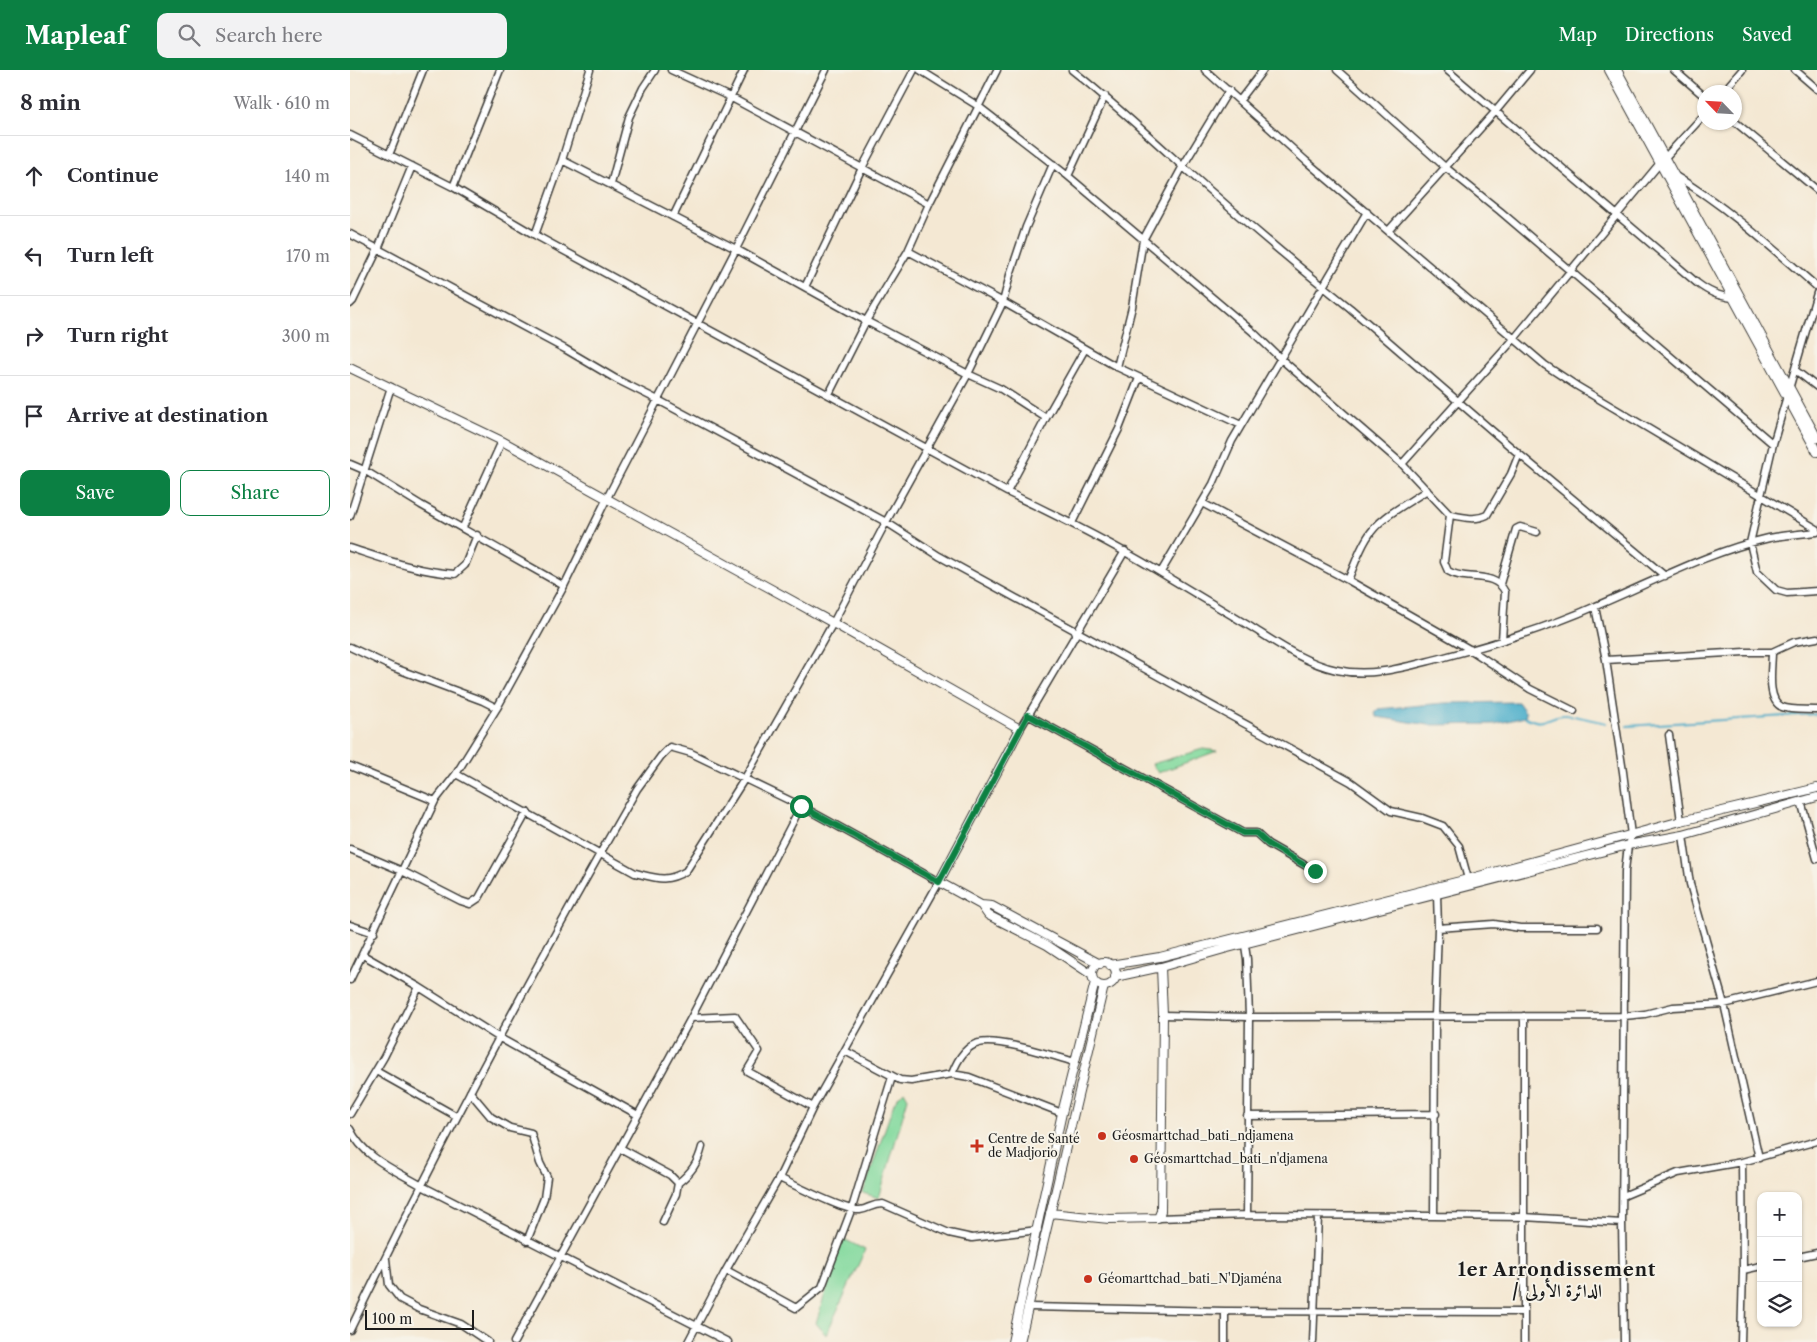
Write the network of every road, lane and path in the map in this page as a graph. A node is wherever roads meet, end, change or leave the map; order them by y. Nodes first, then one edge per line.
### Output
1 (423, 70) edge
2 (500, 70) edge
3 (590, 70) edge
4 (655, 70) edge
5 (671, 70) edge
6 (744, 70) edge
7 (826, 70) edge
8 (914, 70) edge
9 (920, 70) edge
10 (997, 70) edge
11 (1072, 70) edge
12 (1205, 70) edge
13 (1263, 70) edge
14 (1337, 70) edge
15 (1446, 70) edge
16 (1530, 70) edge
17 (1609, 70) edge
18 (1617, 70) edge
19 (1674, 70) edge
20 (1742, 70) edge
21 (1795, 70) edge
22 (1730, 85) edge
23 (1817, 89) edge
24 (1229, 90) junction
25 (1697, 90) edge
26 (1105, 96) junction
27 (730, 97) junction
28 (1240, 100) junction
29 (978, 106) junction
30 (1495, 112) junction
31 (1697, 122) edge
32 (1742, 128) edge
33 (350, 134) edge
34 (795, 134) junction
35 (389, 155) junction
36 (562, 160) junction
37 (1662, 161) junction
38 (1053, 164) junction
39 (412, 166) junction
40 (1183, 166) junction
41 (1445, 167) junction
42 (862, 168) junction
43 (1674, 174) junction
44 (1068, 176) junction
45 (611, 184) junction
46 (454, 187) junction
47 (1817, 190) edge
48 (929, 204) junction
49 (1367, 212) junction
50 (1618, 215) junction
51 (673, 217) junction
52 (1388, 230) junction
53 (350, 234) edge
54 (535, 235) junction
55 (1143, 240) junction
56 (378, 249) junction
57 (736, 249) junction
58 (908, 250) junction
59 (1570, 272) junction
60 (805, 286) junction
61 (1322, 286) junction
62 (1817, 288) edge
63 (1817, 294) edge
64 (1733, 298) junction
65 (1003, 302) junction
66 (350, 304) edge
67 (866, 321) junction
68 (698, 322) junction
69 (1514, 339) junction
70 (1085, 349) junction
71 (1281, 359) junction
72 (1117, 367) junction
73 (350, 368) edge
74 (1794, 370) junction
75 (968, 374) junction
76 (1139, 378) junction
77 (1789, 387) junction
78 (1817, 387) edge
79 (390, 388) junction
80 (829, 394) junction
81 (1787, 397) junction
82 (658, 400) junction
83 (1458, 402) junction
84 (1046, 418) junction
85 (1241, 425) junction
86 (1817, 438) edge
87 (502, 441) junction
88 (1773, 444) junction
89 (927, 448) junction
90 (1817, 452) edge
91 (1519, 454) junction
92 (350, 464) edge
93 (1402, 464) junction
94 (364, 470) junction
95 (1427, 490) junction
96 (1007, 492) junction
97 (1760, 496) junction
98 (607, 498) junction
99 (1202, 503) junction
100 (1450, 514) junction
101 (350, 516) edge
102 (886, 522) junction
103 (1072, 523) junction
104 (462, 527) junction
105 (1817, 531) edge
106 (1537, 532) dead end
107 (477, 535) junction
108 (1750, 543) junction
109 (350, 548) edge
110 (1125, 551) junction
111 (1161, 572) junction
112 (1665, 576) junction
113 (1348, 580) junction
114 (1500, 584) junction
115 (564, 586) junction
116 (1817, 591) edge
117 (1595, 607) junction
118 (833, 623) junction
119 (1078, 632) junction
120 (1817, 638) edge
121 (1502, 640) junction
122 (350, 647) edge
123 (1471, 650) junction
124 (1772, 652) junction
125 (1606, 660) junction
126 (497, 708) junction
127 (1817, 710) edge
128 (1574, 711) dead end
129 (1028, 715) junction
130 (1020, 729) junction
131 (1670, 736) dead end
132 (350, 766) edge
133 (456, 774) junction
134 (745, 778) junction
135 (1817, 788) edge
136 (1817, 797) edge
137 (435, 801) junction
138 (1802, 801) junction
139 (801, 806) junction
140 (527, 812) junction
141 (1681, 821) junction
142 (1631, 835) junction
143 (1683, 835) junction
144 (1628, 845) junction
145 (350, 849) edge
146 (599, 854) junction
147 (1817, 860) edge
148 (402, 871) junction
149 (1315, 871) dead end
150 (1468, 879) junction
151 (939, 882) junction
152 (1437, 894) junction
153 (981, 905) junction
154 (350, 925) edge
155 (1438, 928) junction
156 (1597, 928) dead end
157 (374, 933) junction
158 (1244, 935) junction
159 (1245, 944) junction
160 (362, 956) junction
161 (1100, 964) junction
162 (1110, 964) junction
163 (1161, 967) junction
164 (1115, 977) junction
165 (1094, 978) junction
166 (350, 980) edge
167 (1817, 981) edge
168 (1104, 986) junction
169 (419, 987) junction
170 (1724, 1004) junction
171 (1163, 1015) junction
172 (1435, 1016) junction
173 (1524, 1016) junction
174 (1624, 1016) junction
175 (1249, 1017) junction
176 (691, 1018) junction
177 (498, 1037) junction
178 (844, 1051) junction
179 (1075, 1062) junction
180 (376, 1071) junction
181 (952, 1074) junction
182 (892, 1077) junction
183 (470, 1092) junction
184 (813, 1107) junction
185 (1062, 1113) junction
186 (350, 1114) edge
187 (1436, 1114) junction
188 (638, 1115) junction
189 (456, 1116) junction
190 (1247, 1116) junction
191 (350, 1128) edge
192 (1817, 1141) edge
193 (702, 1147) dead end
194 (620, 1148) junction
195 (1759, 1158) junction
196 (1742, 1162) junction
197 (779, 1178) junction
198 (678, 1183) junction
199 (422, 1186) junction
200 (1623, 1196) junction
201 (852, 1208) junction
202 (1050, 1213) junction
203 (1247, 1216) junction
204 (1434, 1216) junction
205 (1318, 1217) junction
206 (1524, 1217) junction
207 (1158, 1218) junction
208 (662, 1222) dead end
209 (1622, 1223) junction
210 (1038, 1230) junction
211 (527, 1241) junction
212 (1817, 1253) edge
213 (1802, 1256) edge
214 (560, 1257) junction
215 (386, 1259) junction
216 (1757, 1267) edge
217 (726, 1270) junction
218 (1742, 1270) junction
219 (1028, 1307) junction
220 (1225, 1311) junction
221 (1314, 1311) junction
222 (1524, 1312) junction
223 (695, 1327) junction
224 (350, 1330) edge
225 (488, 1342) edge
226 (514, 1342) edge
227 (688, 1342) edge
228 (728, 1342) edge
229 (1012, 1342) edge
230 (1020, 1342) edge
231 (1225, 1342) edge
232 (1313, 1342) edge
233 (1524, 1342) edge
234 (1624, 1342) edge
235 (1741, 1342) edge

1 - 35 street
2 - 46 street
3 - 36 street
4 - 45 street
5 - 27 street
6 - 27 street
7 - 34 street
8 - 42 street
9 - 29 street
10 - 29 street
11 - 26 street
12 - 24 street
13 - 28 street
14 - 41 street
15 - 30 street
16 - 30 street
17 - 37 street
18 - 37 street
19 - 25 street
20 - 22 street
21 - 23 street
24 - 28 street
24 - 40 street
26 - 40 street
26 - 44 street
27 - 34 street
27 - 51 street
28 - 49 street
29 - 38 street
29 - 48 street
30 - 41 street
30 - 50 street
31 - 37 street
32 - 47 street
33 - 35 street
34 - 42 street
34 - 57 street
35 - 39 street
36 - 45 street
36 - 54 street
37 - 43 street
37 - 50 street
37 - 64 street
38 - 44 street
38 - 65 street
39 - 46 street
39 - 56 street
40 - 55 street
40 - 61 street
41 - 52 street
41 - 59 street
42 - 48 street
42 - 60 street
43 - 62 street
43 - 77 street
44 - 55 street
45 - 51 street
46 - 54 street
48 - 58 street
49 - 52 street
49 - 61 street
50 - 59 street
50 - 64 street
51 - 57 street
52 - 69 street
53 - 56 street
54 - 68 street
55 - 71 street
55 - 72 street
56 - 66 street
56 - 82 street
57 - 60 street
57 - 68 street
58 - 65 street
58 - 67 street
59 - 69 street
59 - 88 street
60 - 67 street
61 - 71 street
61 - 83 street
63 - 74 street
64 - 81 street
65 - 70 street
65 - 75 street
67 - 75 street
67 - 80 street
68 - 80 street
68 - 82 street
69 - 83 street
69 - 97 street
70 - 72 street
70 - 84 street
71 - 85 street
71 - 93 street
72 - 76 street
73 - 79 street
74 - 77 street
74 - 78 street
75 - 84 street
75 - 89 street
76 - 85 street
76 - 103 street
77 - 81 street
77 - 86 street
79 - 87 street
79 - 94 street
80 - 89 street
81 - 88 street
81 - 90 street
82 - 98 street
82 - 102 street
83 - 91 street
83 - 93 street
84 - 96 street
85 - 99 street
87 - 98 street
87 - 104 street
88 - 97 street
89 - 96 street
89 - 102 street
91 - 100 street
91 - 112 street
92 - 94 street
93 - 95 street
94 - 101 street
94 - 104 street
95 - 100 street
95 - 113 street
96 - 103 street
97 - 105 street
97 - 108 street
98 - 115 street
98 - 118 street
99 - 111 street
99 - 113 street
100 - 114 street
102 - 118 street
102 - 119 street
103 - 110 street
104 - 107 street
105 - 108 street
106 - 114 street
107 - 109 street
107 - 115 street
108 - 112 street
108 - 116 street
110 - 111 street
110 - 119 street
111 - 123 street
112 - 117 street
113 - 123 street
114 - 121 street
115 - 126 street
117 - 121 street
117 - 125 street
118 - 130 street
118 - 134 street
119 - 129 street
119 - 150 street
120 - 124 street
121 - 123 street
122 - 126 street
123 - 128 street
124 - 125 street
124 - 127 street
125 - 142 street
126 - 133 street
129 - 130 street
129 - 149 street
130 - 151 street
131 - 141 street
132 - 137 street
133 - 137 street
133 - 140 street
134 - 139 street
134 - 146 street
134 - 146 street
135 - 141 street
136 - 138 street
137 - 148 street
138 - 143 street
138 - 147 street
139 - 151 street
139 - 176 street
140 - 146 street
140 - 148 street
141 - 142 street
142 - 144 street
142 - 150 street
143 - 144 street
143 - 170 street
144 - 152 street
144 - 174 street
145 - 148 street
146 - 177 street
148 - 157 street
150 - 158 street
151 - 153 street
151 - 178 street
152 - 155 street
152 - 159 street
153 - 161 street
153 - 165 street
154 - 157 street
155 - 156 street
155 - 172 street
157 - 160 street
158 - 159 street
158 - 162 street
159 - 163 street
159 - 175 street
160 - 166 street
160 - 169 street
161 - 162 street
161 - 165 street
162 - 164 street
163 - 164 street
163 - 171 street
164 - 168 street
165 - 168 street
165 - 179 street
167 - 170 street
168 - 202 street
169 - 177 street
169 - 180 street
170 - 174 street
170 - 195 street
171 - 175 street
171 - 207 street
172 - 173 street
172 - 175 street
172 - 187 street
173 - 174 street
173 - 206 street
174 - 200 street
175 - 190 street
176 - 184 street
176 - 188 street
177 - 183 street
177 - 188 street
178 - 182 street
178 - 184 street
179 - 181 street
179 - 185 street
180 - 186 street
180 - 189 street
181 - 182 street
181 - 185 street
182 - 201 street
183 - 189 street
183 - 211 street
184 - 197 street
185 - 210 street
187 - 190 street
187 - 204 street
188 - 194 street
189 - 199 street
190 - 203 street
191 - 199 street
192 - 195 street
193 - 198 street
194 - 198 street
194 - 214 street
195 - 196 street
196 - 200 street
196 - 218 street
197 - 201 street
197 - 217 street
198 - 208 street
199 - 211 street
199 - 215 street
200 - 209 street
201 - 210 street
201 - 217 street
202 - 207 street
202 - 219 street
203 - 205 street
203 - 207 street
204 - 205 street
204 - 206 street
205 - 221 street
206 - 209 street
206 - 222 street
209 - 234 street
210 - 229 street
211 - 214 street
212 - 213 street
214 - 223 street
214 - 226 street
215 - 224 street
215 - 225 street
216 - 218 street
217 - 223 street
218 - 235 street
219 - 220 street
219 - 230 street
220 - 221 street
220 - 231 street
221 - 222 street
221 - 232 street
222 - 233 street
223 - 227 street
223 - 228 street

